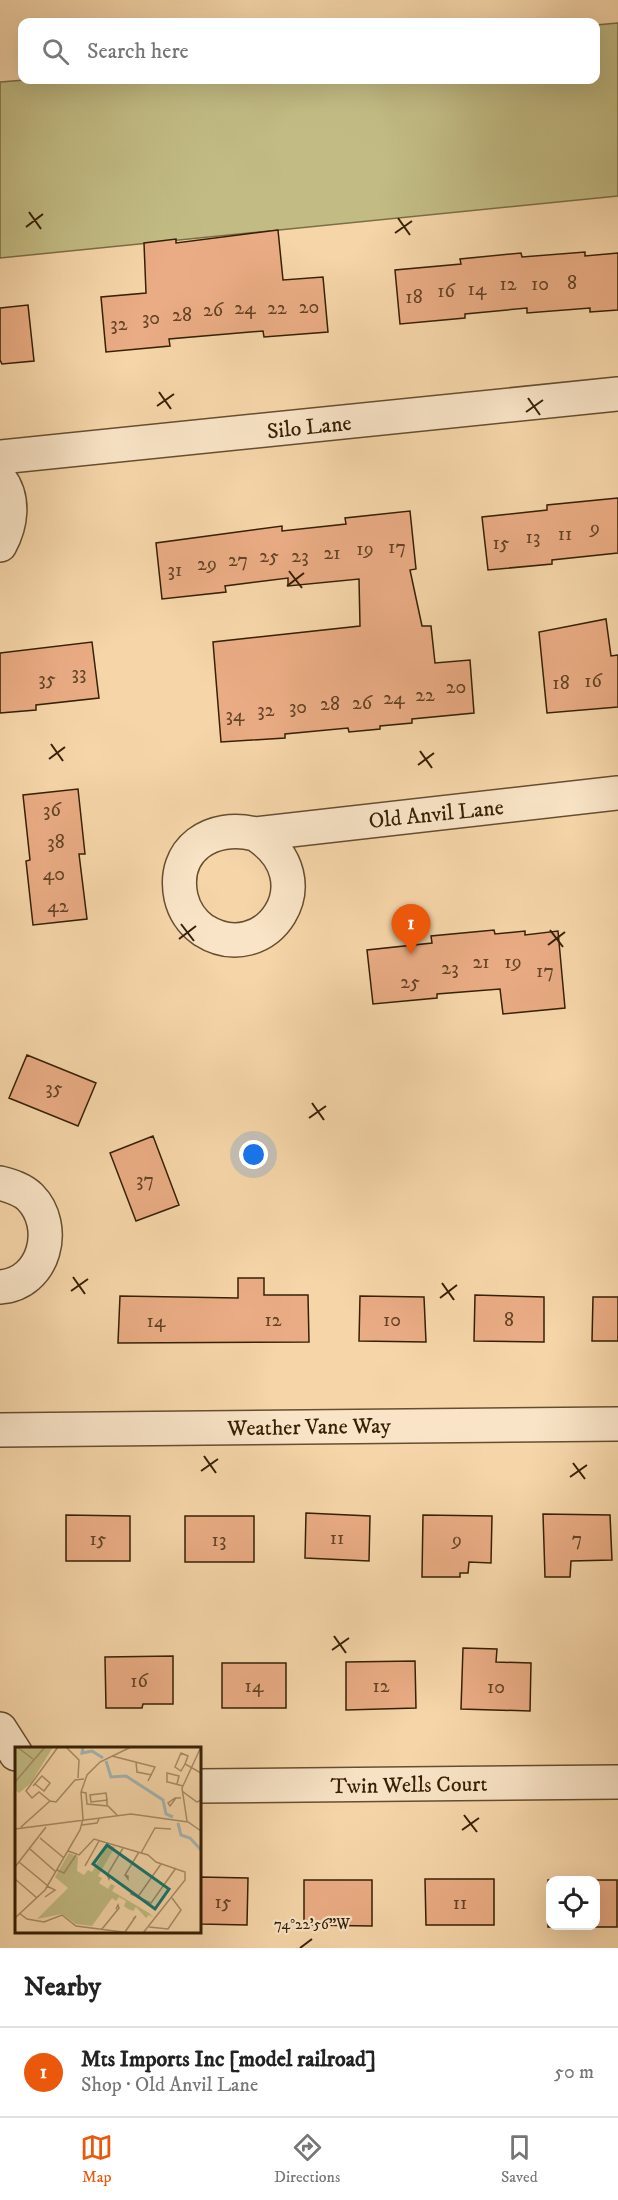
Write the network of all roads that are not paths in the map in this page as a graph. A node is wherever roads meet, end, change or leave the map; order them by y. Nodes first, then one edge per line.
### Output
1 (618, 394) edge
2 (0, 457) edge
3 (0, 479) edge
4 (0, 545) edge
5 (618, 793) edge
6 (255, 834) dead end
7 (0, 1183) edge
8 (0, 1287) edge
9 (618, 1424) edge
10 (0, 1430) edge
11 (0, 1729) edge
12 (15, 1752) edge
13 (618, 1782) edge
14 (201, 1786) edge

1 - 2 street, Silo Lane
3 - 4 street
5 - 6 street, Old Anvil Lane
7 - 8 street
9 - 10 street, Weather Vane Way
11 - 12 street
13 - 14 street, Twin Wells Court

